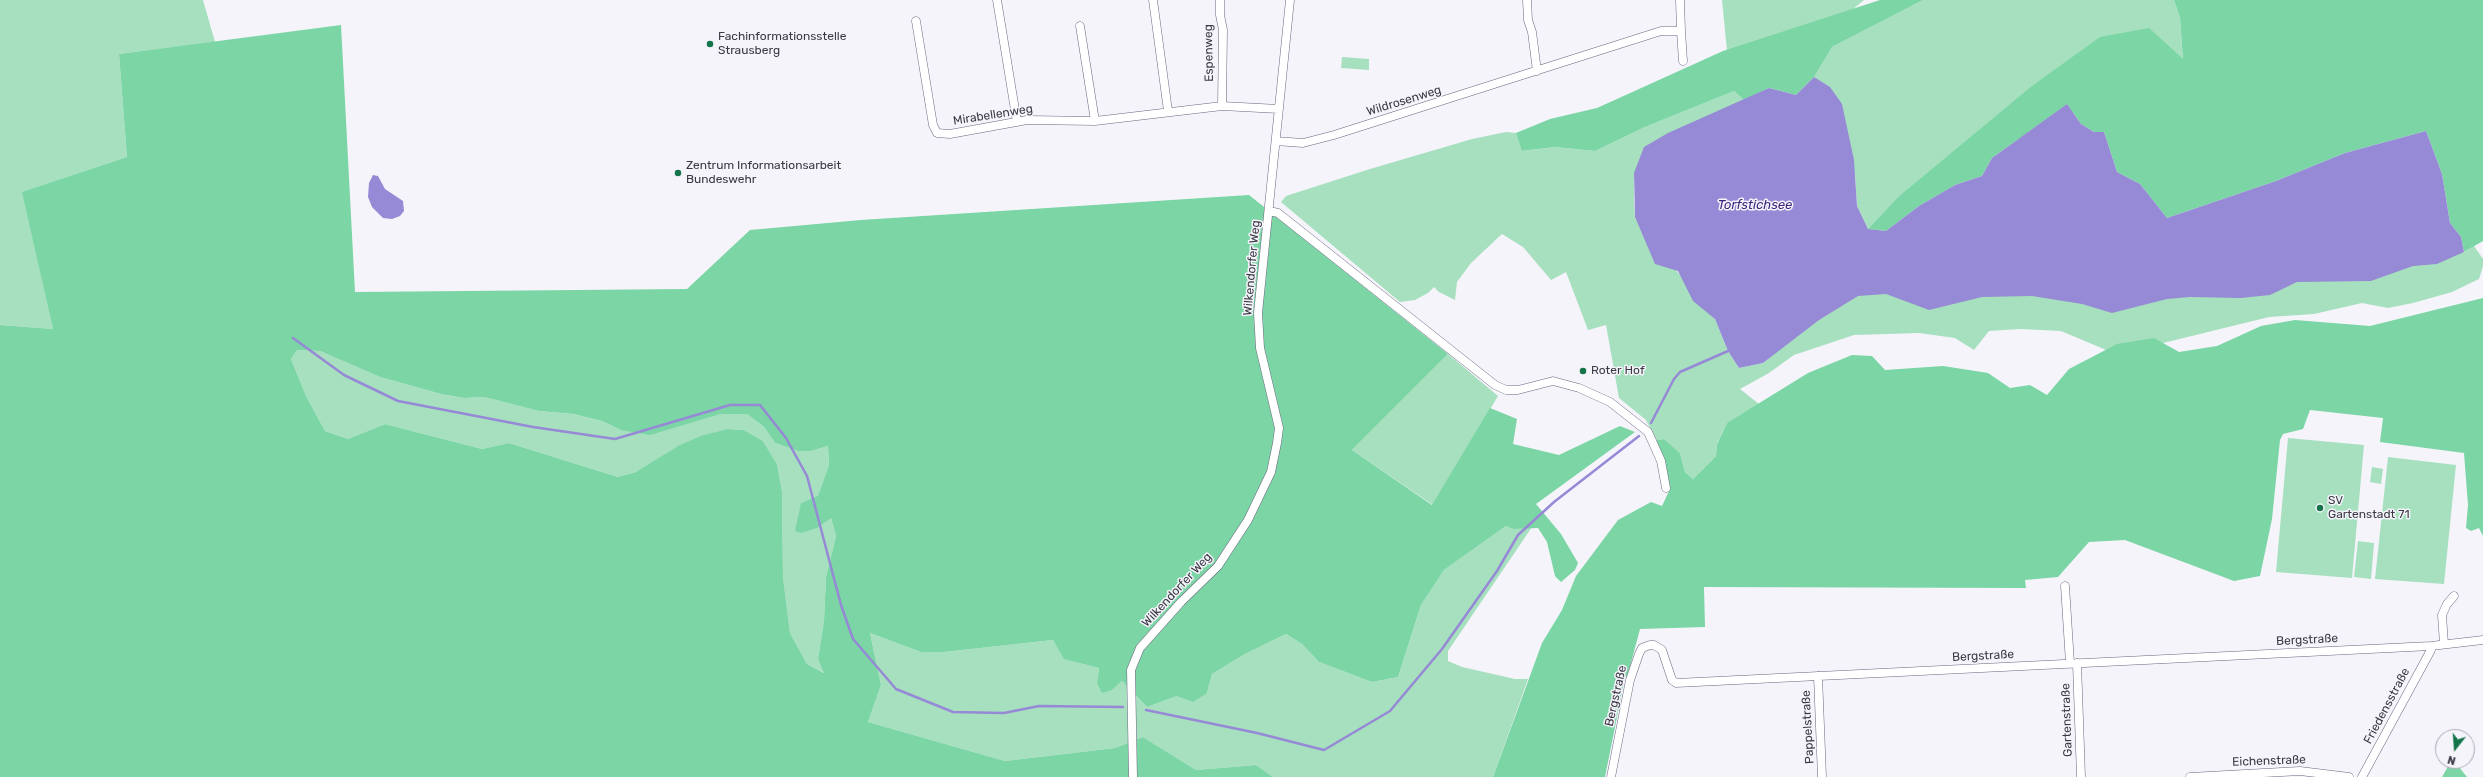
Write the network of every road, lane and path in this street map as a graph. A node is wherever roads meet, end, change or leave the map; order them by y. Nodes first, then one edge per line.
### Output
1 (997, 0) edge
2 (1153, 0) edge
3 (1220, 0) edge
4 (1290, 0) edge
5 (1527, 0) edge
6 (1680, 0) edge
7 (916, 21) dead end
8 (1080, 26) dead end
9 (1681, 30) junction
10 (1683, 61) dead end
11 (1537, 71) junction
12 (1222, 106) junction
13 (1279, 109) junction
14 (1168, 111) junction
15 (1095, 121) junction
16 (1017, 122) junction
17 (1276, 141) junction
18 (1269, 211) junction
19 (1666, 488) dead end
20 (2066, 586) dead end
21 (2454, 596) dead end
22 (2483, 640) edge
23 (2444, 644) junction
24 (2431, 646) junction
25 (2073, 663) junction
26 (1818, 676) junction
27 (1133, 777) edge
28 (1611, 777) edge
29 (1822, 777) edge
30 (2081, 777) edge
31 (2190, 777) edge
32 (2349, 777) edge
33 (2362, 777) edge

1 - 16 street
2 - 14 street
3 - 12 street, Espenweg
4 - 13 street, Wilkendorfer Weg
5 - 11 street
6 - 9 street
7 - 16 street, Mirabellenweg
8 - 15 street
9 - 10 street
9 - 11 street, Wildrosenweg
11 - 17 street, Wildrosenweg
12 - 13 street, Mirabellenweg
12 - 14 street, Mirabellenweg
13 - 17 street, Wilkendorfer Weg
14 - 15 street, Mirabellenweg
15 - 16 street, Mirabellenweg
17 - 18 street, Wilkendorfer Weg
18 - 19 street
18 - 27 street, Wilkendorfer Weg
20 - 25 street, Gartenstraße
21 - 23 street
22 - 23 street, Bergstraße
23 - 24 street, Bergstraße
24 - 25 street, Bergstraße
24 - 33 street, Friedensstraße
25 - 26 street, Bergstraße
25 - 30 street, Gartenstraße
26 - 28 street, Bergstraße
26 - 29 street, Pappelstraße
31 - 32 street, Eichenstraße

